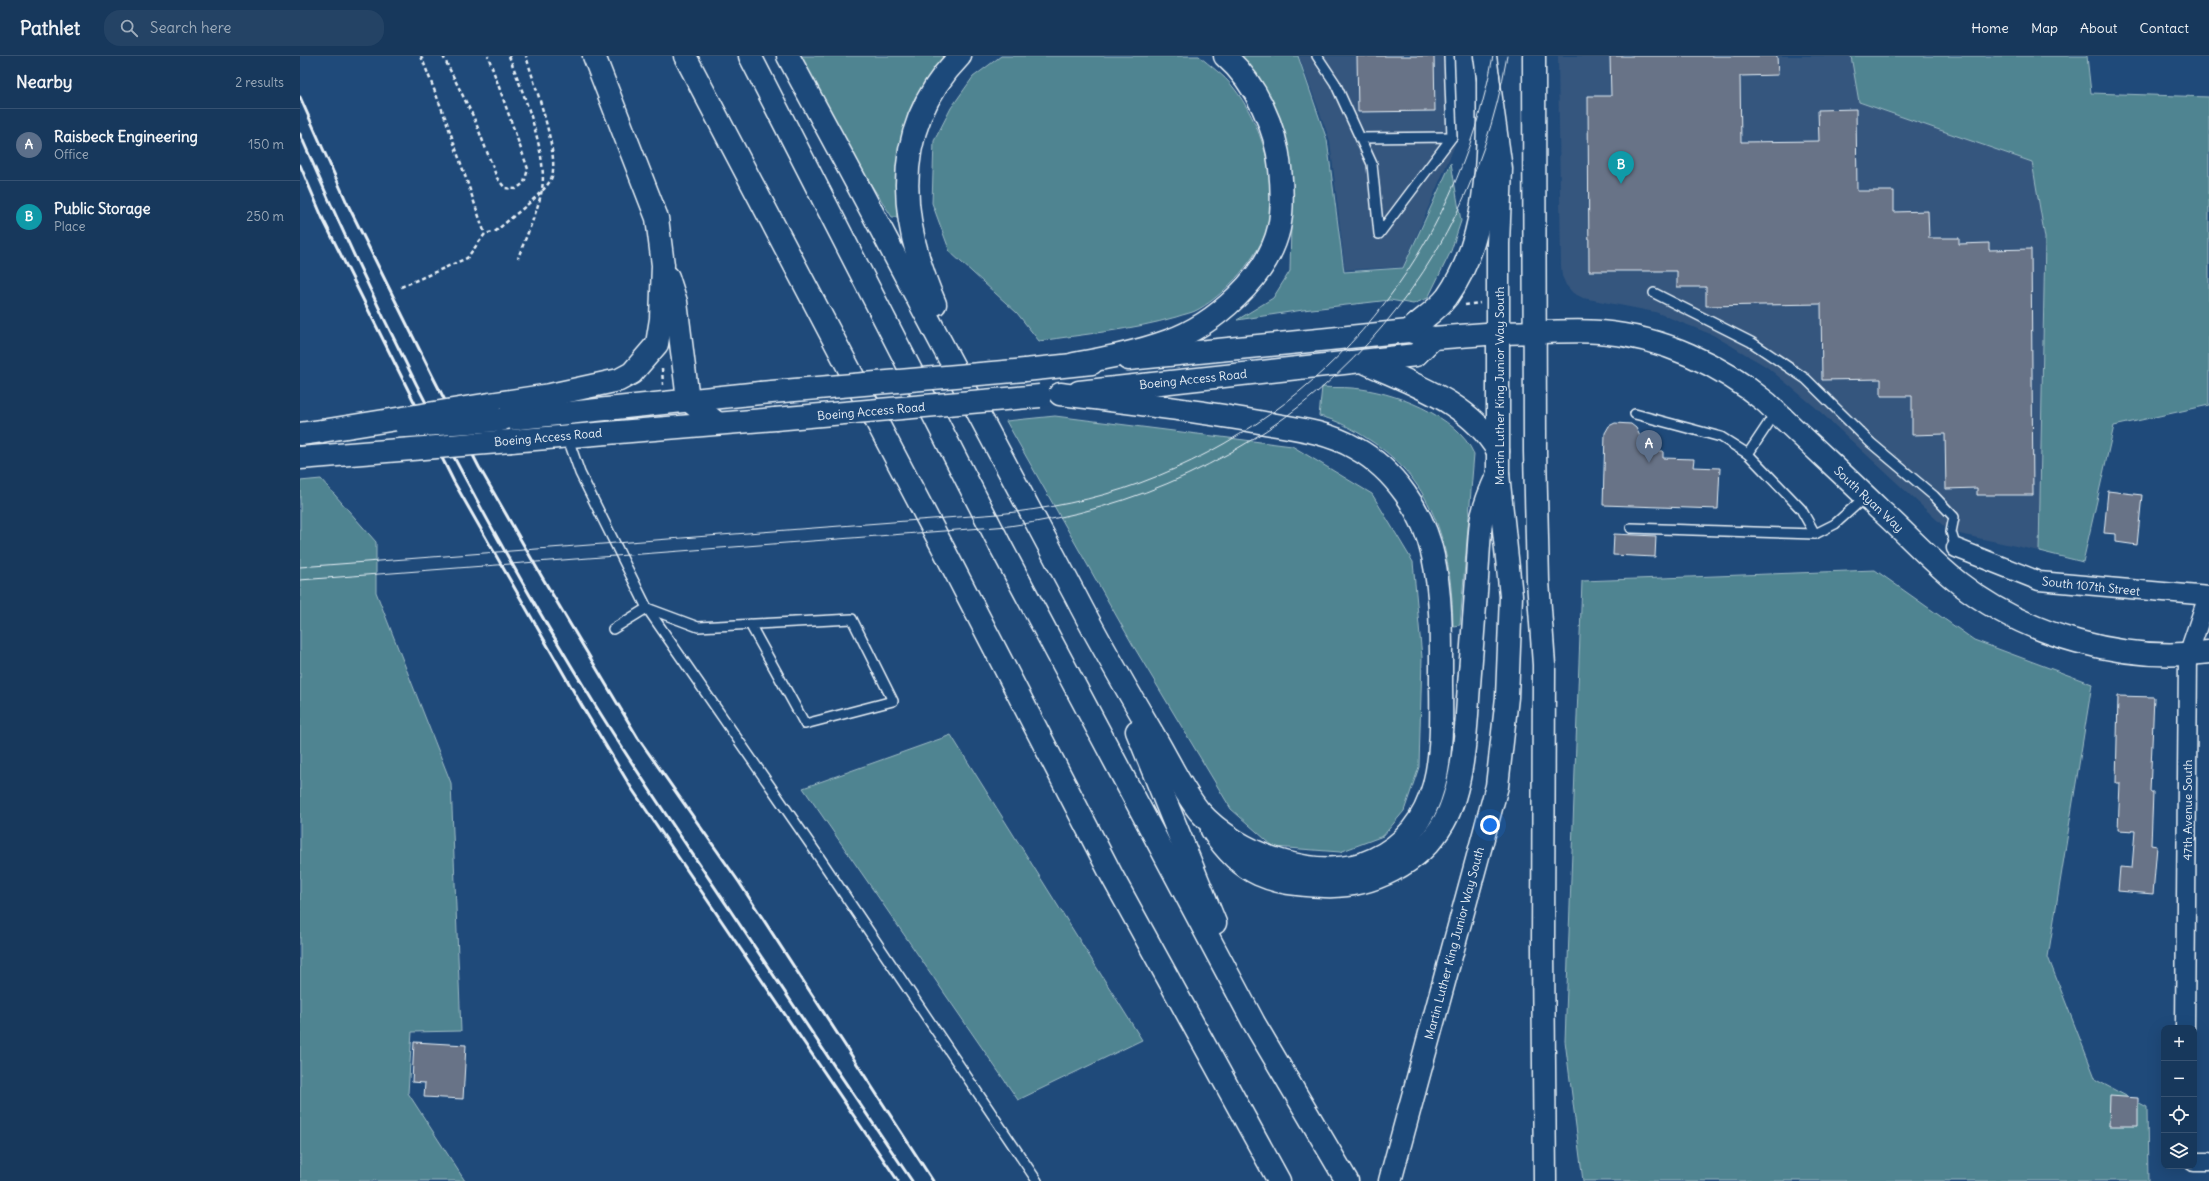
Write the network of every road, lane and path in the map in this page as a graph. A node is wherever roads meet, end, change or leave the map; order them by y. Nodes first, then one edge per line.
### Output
1 (421, 56) edge
2 (443, 56) edge
3 (488, 56) edge
4 (510, 56) edge
5 (526, 56) edge
6 (594, 56) edge
7 (685, 56) edge
8 (750, 56) edge
9 (788, 56) edge
10 (960, 56) edge
11 (1225, 56) edge
12 (1317, 56) edge
13 (1449, 56) edge
14 (1534, 56) edge
15 (1486, 66) edge
16 (1452, 137) junction
17 (1360, 138) junction
18 (542, 189) junction
19 (485, 234) junction
20 (518, 258) dead end
21 (663, 265) junction
22 (401, 287) dead end
23 (1654, 293) dead end
24 (1484, 302) dead end
25 (1463, 305) dead end
26 (1409, 331) junction
27 (1536, 332) junction
28 (1499, 333) junction
29 (1433, 338) junction
30 (1362, 361) junction
31 (1074, 364) junction
32 (669, 368) dead end
33 (664, 391) dead end
34 (1050, 395) junction
35 (688, 400) junction
36 (495, 412) junction
37 (1776, 412) junction
38 (1635, 414) dead end
39 (717, 423) junction
40 (300, 434) edge
41 (566, 435) junction
42 (1498, 451) junction
43 (1000, 453) junction
44 (1748, 454) junction
45 (300, 458) edge
46 (1498, 474) junction
47 (1866, 496) junction
48 (1631, 528) dead end
49 (1815, 534) junction
50 (1956, 548) joint
51 (2209, 596) edge
52 (647, 608) junction
53 (750, 624) junction
54 (613, 629) dead end
55 (1103, 649) junction
56 (2199, 653) edge
57 (1200, 811) junction
58 (1254, 1023) junction
59 (2185, 1025) edge
60 (2197, 1162) edge
61 (2209, 1162) edge
62 (1391, 1176) edge
63 (1037, 1181) edge
64 (1279, 1181) edge
65 (1347, 1181) edge
66 (1545, 1181) edge

1 - 19 path
2 - 3 path
4 - 18 path
5 - 18 path
6 - 21 main road
7 - 64 main road
8 - 58 main road
9 - 43 main road
10 - 43 main road
11 - 31 main road
12 - 17 lane
13 - 16 lane
14 - 27 main road
15 - 26 main road
15 - 28 main road, Martin Luther King Junior Way South
16 - 17 lane
16 - 17 lane
18 - 19 path
18 - 20 path
19 - 22 path
21 - 35 main road
21 - 36 main road
23 - 50 lane
24 - 25 path
26 - 29 main road, Boeing Access Road
26 - 31 main road, Boeing Access Road
27 - 28 main road, Boeing Access Road
27 - 37 main road, South Ryan Way
27 - 66 main road
28 - 29 main road, Boeing Access Road
28 - 42 main road, Martin Luther King Junior Way South
29 - 30 main road, Boeing Access Road
30 - 34 main road, Boeing Access Road
30 - 42 main road
31 - 35 main road, Boeing Access Road, bridge
32 - 33 path
34 - 39 main road, Boeing Access Road, bridge
34 - 57 main road
35 - 36 main road, Boeing Access Road
35 - 39 main road
36 - 40 main road, bridge
37 - 44 lane
37 - 47 main road, South Ryan Way
38 - 44 lane
39 - 41 main road, Boeing Access Road
41 - 45 main road, Boeing Access Road, bridge
41 - 52 lane
42 - 46 main road, Martin Luther King Junior Way South
43 - 55 main road
44 - 49 lane
46 - 57 main road
46 - 62 main road, Martin Luther King Junior Way South
47 - 49 lane
47 - 56 main road, South Ryan Way
48 - 49 lane
50 - 51 street, South 107th Street
51 - 56 street, 47th Avenue South
52 - 53 lane
52 - 54 lane
52 - 63 lane
53 - 53 lane
55 - 57 main road
55 - 58 main road
56 - 59 street, 47th Avenue South
58 - 65 main road
60 - 61 street

